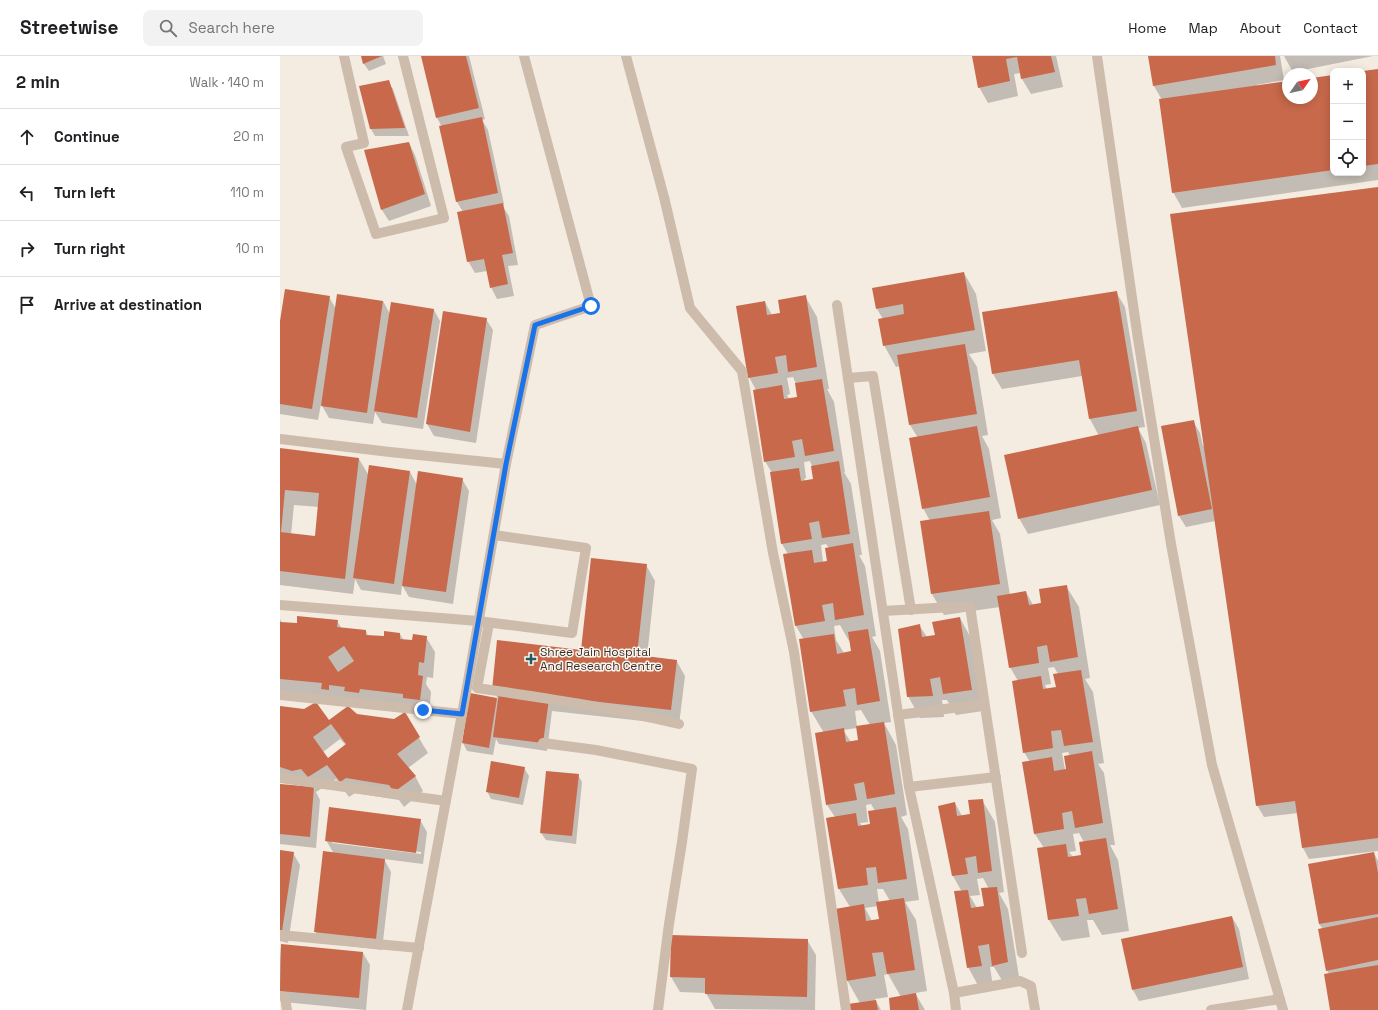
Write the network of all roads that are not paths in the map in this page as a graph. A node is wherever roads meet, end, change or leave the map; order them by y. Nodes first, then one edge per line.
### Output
1 (344, 56) edge
2 (403, 56) edge
3 (524, 56) edge
4 (626, 56) edge
5 (1097, 56) edge
6 (838, 306) dead end
7 (848, 378) junction
8 (280, 439) edge
9 (506, 464) junction
10 (494, 535) junction
11 (280, 605) edge
12 (911, 610) junction
13 (883, 611) junction
14 (483, 622) junction
15 (280, 694) edge
16 (984, 704) junction
17 (462, 714) junction
18 (898, 715) junction
19 (679, 724) dead end
20 (543, 743) dead end
21 (996, 777) junction
22 (280, 778) edge
23 (909, 787) junction
24 (446, 801) junction
25 (280, 935) edge
26 (419, 948) junction
27 (1022, 953) dead end
28 (954, 993) junction
29 (280, 996) edge
30 (1280, 999) junction
31 (287, 1010) edge
32 (407, 1010) edge
33 (658, 1010) edge
34 (846, 1010) edge
35 (956, 1010) edge
36 (1035, 1010) edge
37 (1210, 1010) edge
38 (1283, 1010) edge

1 - 2 street
3 - 9 street
4 - 34 street
5 - 30 street
6 - 7 street
7 - 12 street
7 - 13 street
8 - 9 street
9 - 10 street
10 - 14 street
10 - 14 street
11 - 14 street
12 - 13 street
12 - 16 street
13 - 18 street
14 - 17 street
14 - 19 street
15 - 17 street
16 - 18 street
16 - 21 street
17 - 24 street
18 - 23 street
20 - 33 street
21 - 23 street
21 - 27 street
22 - 24 street
23 - 28 street
24 - 26 street
25 - 26 street
26 - 32 street
28 - 35 street
28 - 36 street
29 - 31 street
30 - 37 street
30 - 38 street

